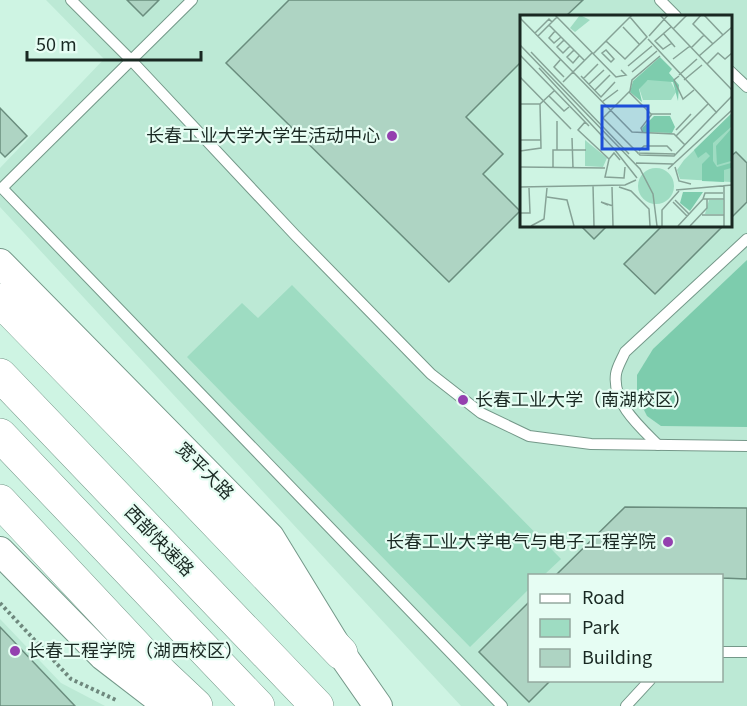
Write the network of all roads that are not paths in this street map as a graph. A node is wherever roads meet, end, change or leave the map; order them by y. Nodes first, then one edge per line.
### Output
1 (71, 0) edge
2 (192, 0) edge
3 (660, 0) edge
4 (675, 15) edge
5 (131, 60) junction
6 (732, 73) edge
7 (747, 87) edge
8 (747, 238) edge
9 (0, 263) edge
10 (0, 300) edge
11 (0, 375) edge
12 (0, 435) edge
13 (658, 445) junction
14 (747, 446) edge
15 (0, 501) edge
16 (0, 550) edge
17 (723, 652) edge
18 (747, 652) edge
19 (341, 653) junction
20 (649, 682) edge
21 (168, 706) edge
22 (196, 706) edge
23 (258, 706) edge
24 (317, 706) edge
25 (378, 706) edge
26 (502, 706) edge
27 (626, 706) edge

1 - 5 lane
2 - 5 lane
3 - 4 lane
5 - 13 lane
5 - 26 lane
6 - 7 lane
8 - 13 lane
9 - 19 main road, 宽平大路
10 - 19 highway
11 - 24 highway, 西部快速路
12 - 23 highway
13 - 14 lane
15 - 22 highway
16 - 21 main road
17 - 18 lane
19 - 25 main road, 宽平大路
20 - 27 lane

